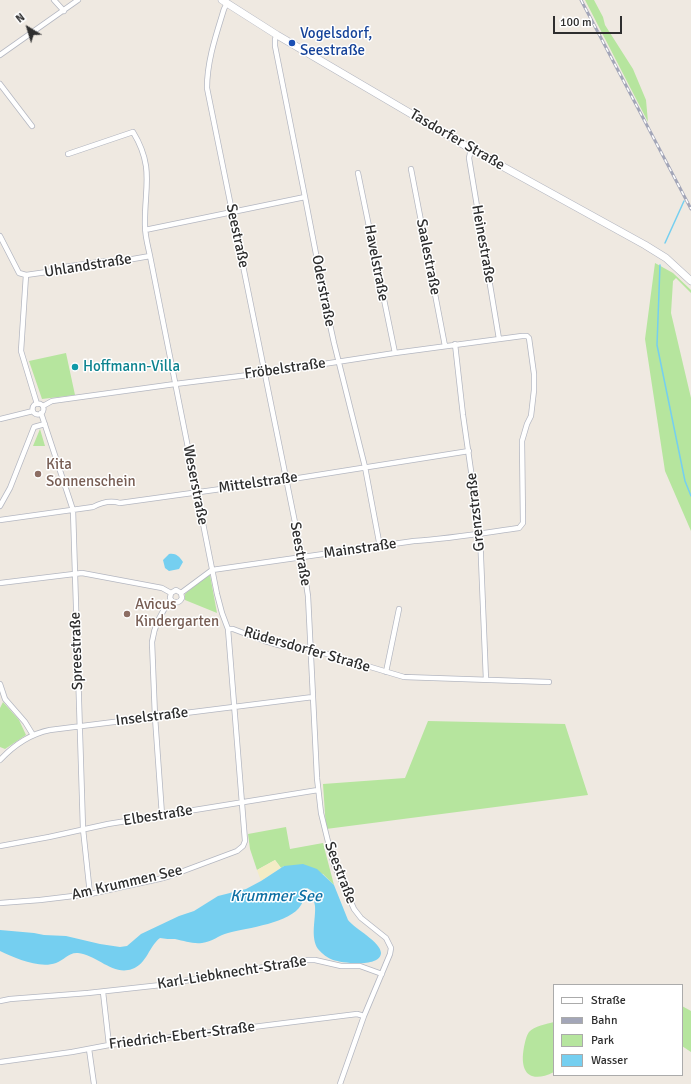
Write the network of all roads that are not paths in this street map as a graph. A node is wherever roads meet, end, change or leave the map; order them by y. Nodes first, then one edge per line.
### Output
1 (54, 0) edge
2 (78, 0) edge
3 (224, 2) edge
4 (64, 11) junction
5 (277, 35) junction
6 (0, 55) edge
7 (0, 84) edge
8 (32, 126) dead end
9 (471, 149) junction
10 (68, 154) dead end
11 (411, 169) dead end
12 (358, 173) dead end
13 (305, 197) junction
14 (232, 212) junction
15 (145, 230) junction
16 (0, 236) edge
17 (150, 256) junction
18 (26, 275) junction
19 (691, 280) edge
20 (499, 339) junction
21 (455, 344) junction
22 (445, 346) junction
23 (394, 353) junction
24 (339, 361) junction
25 (265, 373) junction
26 (175, 384) junction
27 (37, 404) junction
28 (43, 406) junction
29 (33, 410) junction
30 (41, 413) junction
31 (0, 419) edge
32 (45, 424) junction
33 (469, 451) junction
34 (365, 467) junction
35 (286, 480) junction
36 (197, 492) junction
37 (0, 506) edge
38 (73, 510) junction
39 (0, 520) edge
40 (522, 526) joint
41 (480, 534) junction
42 (380, 547) junction
43 (302, 557) junction
44 (212, 570) junction
45 (75, 573) junction
46 (0, 583) edge
47 (171, 593) junction
48 (181, 593) junction
49 (171, 600) junction
50 (399, 609) dead end
51 (228, 629) junction
52 (311, 650) junction
53 (386, 672) junction
54 (486, 680) junction
55 (549, 682) dead end
56 (0, 684) edge
57 (313, 697) junction
58 (235, 707) junction
59 (155, 717) junction
60 (79, 727) junction
61 (33, 735) junction
62 (0, 760) edge
63 (318, 790) junction
64 (241, 802) junction
65 (162, 815) junction
66 (83, 829) junction
67 (245, 841) joint
68 (0, 846) edge
69 (90, 894) junction
70 (0, 903) edge
71 (382, 974) junction
72 (103, 992) junction
73 (0, 1001) edge
74 (364, 1016) junction
75 (109, 1045) junction
76 (89, 1049) junction
77 (0, 1062) edge
78 (94, 1084) edge
79 (340, 1084) edge

1 - 4 street
2 - 4 street
3 - 5 main road, Tasdorfer Straße
3 - 14 street, Seestraße
4 - 6 street
5 - 9 main road, Tasdorfer Straße
5 - 13 street, Oderstraße
7 - 8 street
9 - 19 main road, Tasdorfer Straße
9 - 20 street, Heinestraße
10 - 15 street, Weserstraße
11 - 22 street, Saalestraße
12 - 23 street, Havelstraße
13 - 14 street
13 - 24 street, Oderstraße
14 - 15 street
14 - 25 street, Seestraße
15 - 17 street, Weserstraße
16 - 18 street
17 - 18 street, Uhlandstraße
17 - 26 street, Weserstraße
18 - 27 street
20 - 21 street, Fröbelstraße
20 - 40 street, Fröbelstraße
21 - 22 street, Fröbelstraße
21 - 33 street, Grenzstraße
22 - 23 street, Fröbelstraße
23 - 24 street, Fröbelstraße
24 - 25 street, Fröbelstraße
24 - 34 street, Oderstraße
25 - 26 street, Fröbelstraße
25 - 35 street, Seestraße
26 - 28 street, Fröbelstraße
26 - 36 street, Weserstraße
27 - 28 street
27 - 29 street
28 - 30 street
29 - 30 street
29 - 31 street
30 - 32 street, Spreestraße
32 - 37 street
32 - 38 street, Spreestraße
33 - 34 street, Mittelstraße
33 - 41 street, Grenzstraße
34 - 35 street, Mittelstraße
34 - 42 street, Oderstraße
35 - 36 street, Mittelstraße
35 - 43 street, Seestraße
36 - 38 street, Mittelstraße
36 - 44 street, Weserstraße
38 - 39 street, Mittelstraße
38 - 45 street, Spreestraße
40 - 41 street, Mainstraße
41 - 42 street, Mainstraße
41 - 54 street, Grenzstraße
42 - 43 street, Mainstraße
43 - 44 street, Mainstraße
43 - 52 street, Seestraße
44 - 48 street, Mainstraße
44 - 51 street, Weserstraße
45 - 46 street
45 - 47 street
45 - 60 street, Spreestraße
47 - 48 street
47 - 49 street
48 - 49 street
49 - 59 street
50 - 53 street, Rüdersdorfer Straße
51 - 52 street, Rüdersdorfer Straße
51 - 58 street, Weserstraße
52 - 53 street, Rüdersdorfer Straße
52 - 57 street, Seestraße
53 - 54 street, Rüdersdorfer Straße
54 - 55 street, Rüdersdorfer Straße
56 - 61 street
57 - 58 street, Inselstraße
57 - 63 street, Seestraße
58 - 59 street, Inselstraße
58 - 64 street, Weserstraße
59 - 60 street, Inselstraße
59 - 65 street
60 - 61 street, Inselstraße
60 - 66 street, Spreestraße
61 - 62 street, Inselstraße
63 - 64 street, Elbestraße
63 - 71 street, Seestraße
64 - 65 street, Elbestraße
64 - 67 street, Weserstraße
65 - 66 street, Elbestraße
66 - 68 street, Elbestraße
66 - 69 street, Spreestraße
67 - 69 street, Am Krummen See
69 - 70 street, Am Krummen See
71 - 72 street, Karl-Liebknecht-Straße
71 - 74 street, Seestraße
72 - 73 street, Karl-Liebknecht-Straße
72 - 75 street
74 - 75 street, Friedrich-Ebert-Straße
74 - 79 street, Seestraße
75 - 76 street, Friedrich-Ebert-Straße
76 - 77 street, Friedrich-Ebert-Straße
76 - 78 street

